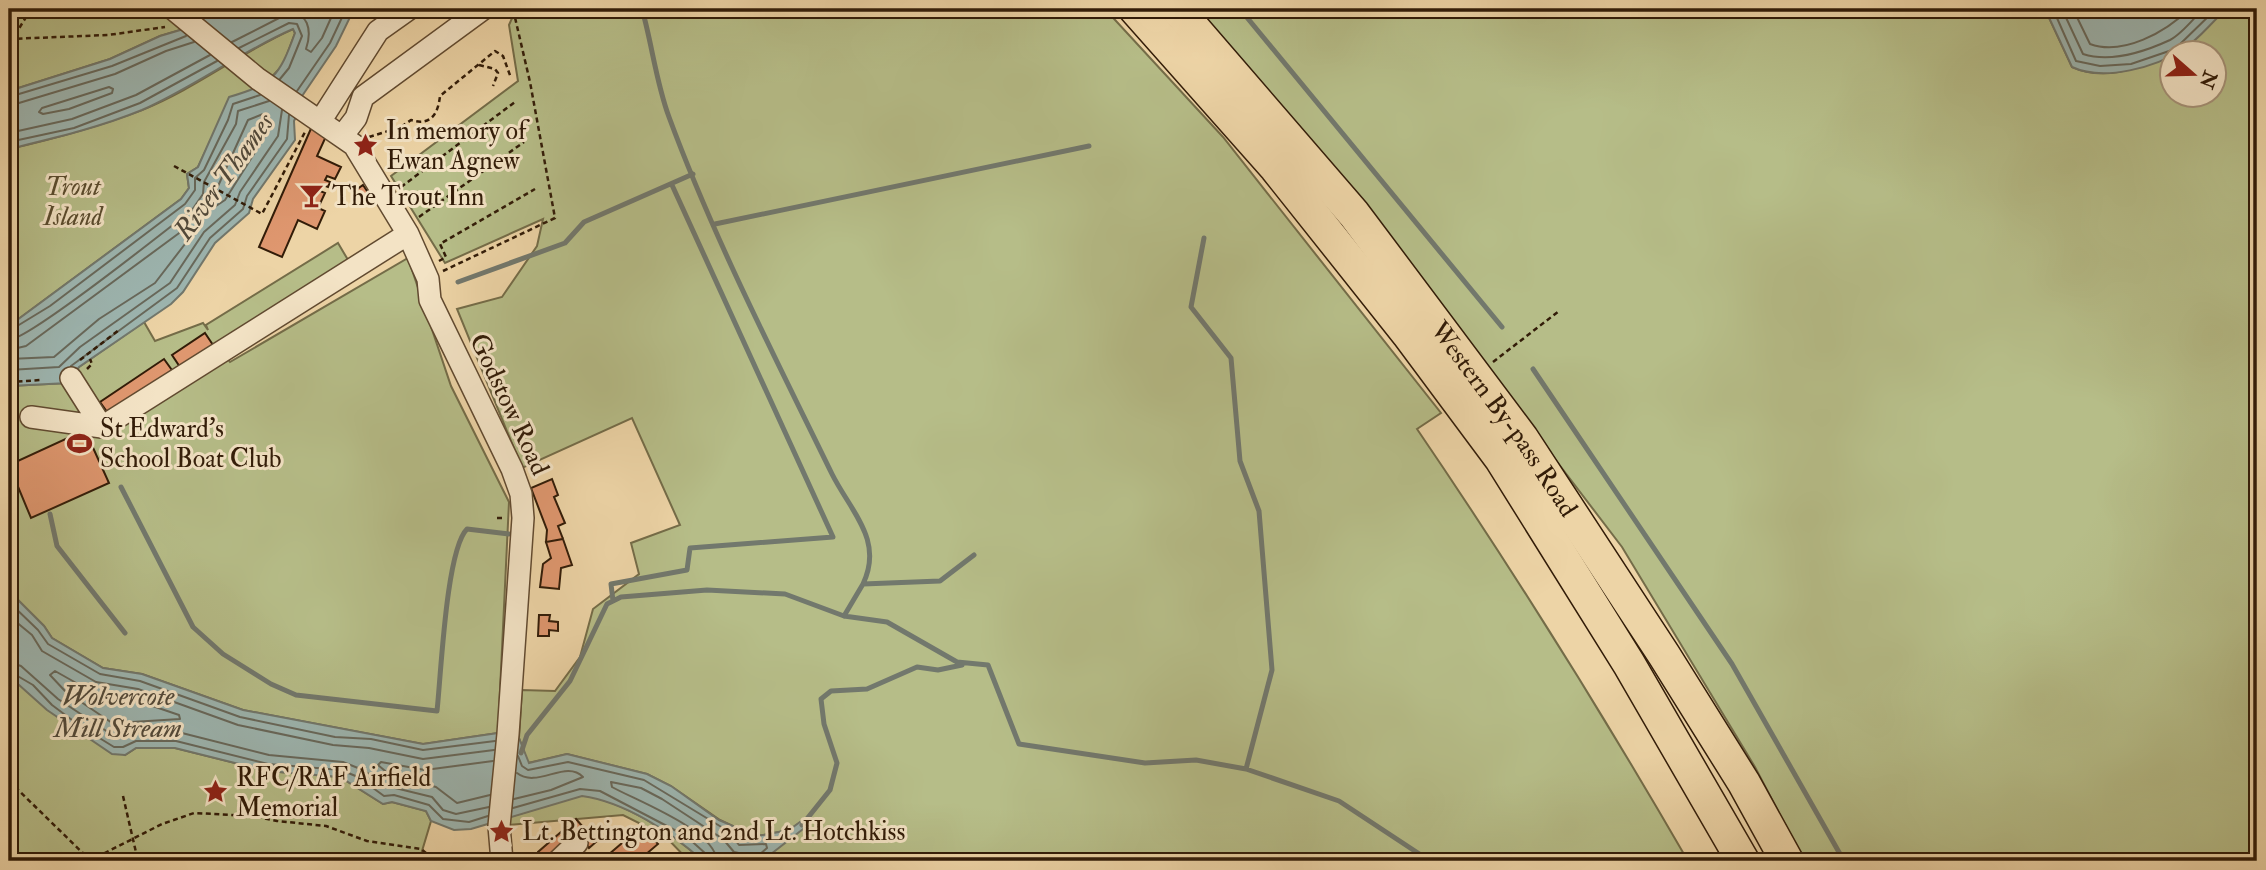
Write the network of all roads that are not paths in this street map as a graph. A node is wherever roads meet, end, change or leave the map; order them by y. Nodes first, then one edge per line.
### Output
1 (409, 9) edge
2 (484, 9) edge
3 (1135, 9) edge
4 (1177, 9) edge
5 (183, 18) edge
6 (314, 125) junction
7 (343, 135) junction
8 (408, 234) junction
9 (72, 372) road end
10 (31, 417) dead end
11 (103, 427) junction
12 (577, 843) dead end
13 (502, 861) edge
14 (558, 861) edge
15 (1743, 861) edge
16 (1787, 861) edge

1 - 6 street
2 - 7 street
3 - 15 highway, Western By-pass Road
4 - 16 highway, Western By-pass Road
5 - 6 street, Godstow Road
6 - 7 street, Godstow Road
7 - 8 street, Godstow Road
8 - 11 street
8 - 13 street, Godstow Road
9 - 11 street
10 - 11 street
12 - 14 street

